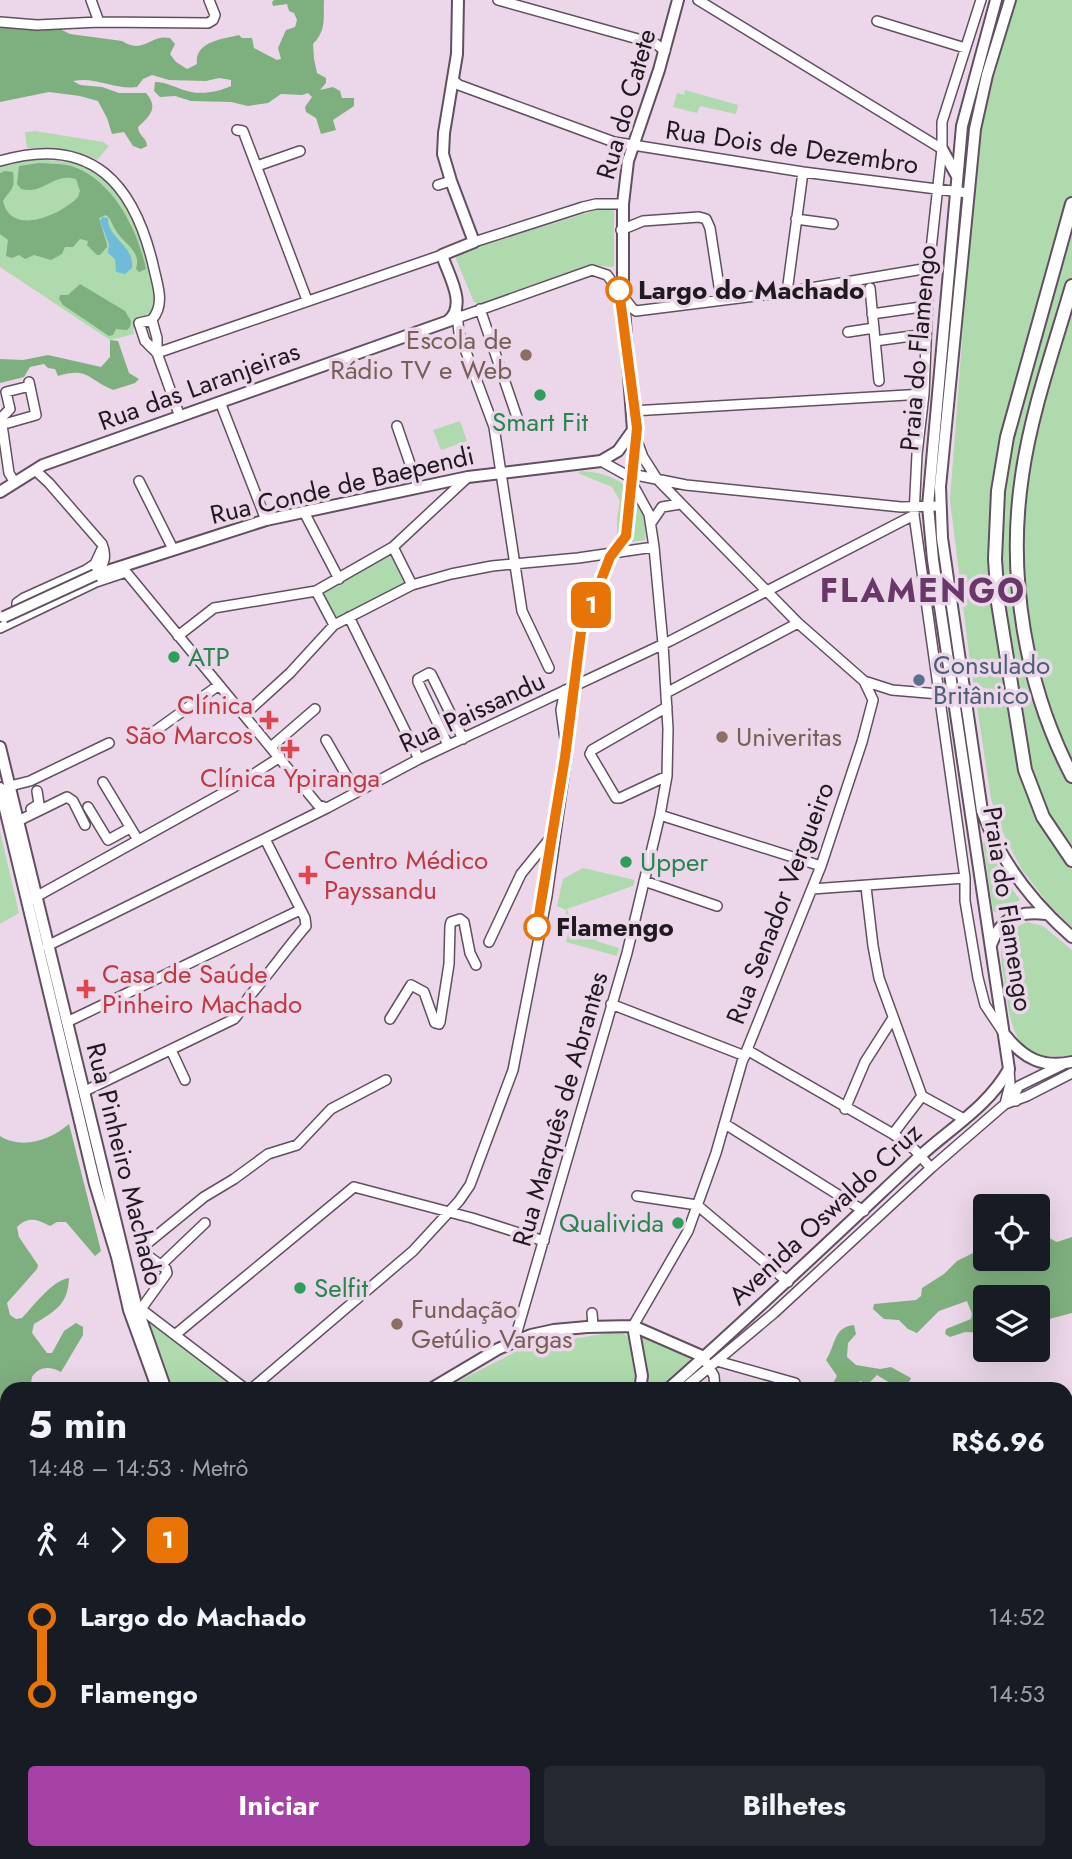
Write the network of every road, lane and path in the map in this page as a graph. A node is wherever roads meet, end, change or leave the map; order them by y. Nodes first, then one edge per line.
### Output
1 (91, 0) edge
2 (209, 0) edge
3 (458, 0) edge
4 (498, 0) edge
5 (678, 0) edge
6 (698, 0) edge
7 (981, 0) edge
8 (996, 0) edge
9 (1010, 0) edge
10 (877, 21) dead end
11 (0, 22) edge
12 (99, 22) junction
13 (965, 48) junction
14 (665, 51) junction
15 (454, 81) junction
16 (237, 130) dead end
17 (633, 146) junction
18 (942, 149) junction
19 (300, 151) dead end
20 (0, 161) edge
21 (257, 166) junction
22 (803, 172) junction
23 (957, 176) junction
24 (451, 181) junction
25 (438, 185) dead end
26 (938, 189) junction
27 (956, 192) junction
28 (968, 193) junction
29 (623, 204) junction
30 (1072, 204) edge
31 (796, 219) junction
32 (833, 224) dead end
33 (621, 230) junction
34 (474, 242) junction
35 (442, 255) junction
36 (929, 268) junction
37 (1072, 286) edge
38 (870, 288) dead end
39 (787, 292) junction
40 (623, 295) junction
41 (721, 299) junction
42 (307, 300) junction
43 (928, 306) junction
44 (480, 309) junction
45 (469, 313) junction
46 (872, 314) junction
47 (454, 315) junction
48 (874, 328) junction
49 (459, 332) junction
50 (848, 332) dead end
51 (926, 334) junction
52 (875, 341) junction
53 (157, 353) junction
54 (879, 381) dead end
55 (924, 394) junction
56 (220, 402) junction
57 (632, 411) junction
58 (180, 417) junction
59 (8, 422) dead end
60 (520, 423) dead end
61 (397, 426) dead end
62 (633, 430) junction
63 (601, 461) junction
64 (35, 470) junction
65 (502, 473) junction
66 (628, 476) junction
67 (468, 477) junction
68 (657, 479) junction
69 (139, 481) dead end
70 (15, 483) junction
71 (686, 485) junction
72 (418, 487) junction
73 (0, 492) edge
74 (681, 505) junction
75 (928, 506) junction
76 (940, 506) junction
77 (914, 511) junction
78 (304, 512) junction
79 (266, 520) junction
80 (651, 523) junction
81 (102, 544) junction
82 (171, 544) junction
83 (393, 547) junction
84 (654, 547) junction
85 (513, 564) junction
86 (111, 569) junction
87 (97, 574) junction
88 (127, 574) junction
89 (339, 579) junction
90 (412, 584) junction
91 (766, 591) junction
92 (316, 592) junction
93 (349, 617) junction
94 (0, 619) edge
95 (18, 620) junction
96 (798, 623) junction
97 (334, 625) junction
98 (0, 628) edge
99 (178, 636) junction
100 (663, 644) junction
101 (549, 668) dead end
102 (864, 681) junction
103 (219, 685) junction
104 (886, 689) junction
105 (565, 690) junction
106 (666, 693) junction
107 (939, 694) junction
108 (547, 699) junction
109 (873, 700) junction
110 (667, 706) junction
111 (315, 709) dead end
112 (561, 710) junction
113 (244, 715) junction
114 (144, 739) dead end
115 (463, 739) junction
116 (326, 740) dead end
117 (109, 743) dead end
118 (448, 745) junction
119 (0, 747) edge
120 (271, 747) junction
121 (279, 757) junction
122 (419, 759) junction
123 (667, 776) junction
124 (1072, 776) edge
125 (103, 782) dead end
126 (5, 787) edge
127 (37, 791) dead end
128 (356, 792) junction
129 (88, 807) dead end
130 (321, 809) junction
131 (660, 815) junction
132 (18, 819) junction
133 (85, 825) dead end
134 (130, 828) junction
135 (558, 830) junction
136 (265, 839) junction
137 (138, 840) junction
138 (1072, 860) edge
139 (821, 866) junction
140 (965, 878) junction
141 (643, 881) junction
142 (866, 887) junction
143 (812, 889) junction
144 (31, 899) junction
145 (717, 906) dead end
146 (300, 910) junction
147 (1046, 914) junction
148 (1072, 937) edge
149 (489, 942) dead end
150 (47, 946) junction
151 (990, 947) junction
152 (476, 965) dead end
153 (611, 1004) junction
154 (893, 1018) junction
155 (390, 1019) dead end
156 (67, 1022) junction
157 (1004, 1034) junction
158 (171, 1050) junction
159 (746, 1053) junction
160 (1070, 1066) edge
161 (1009, 1069) junction
162 (185, 1080) dead end
163 (386, 1080) dead end
164 (85, 1091) junction
165 (922, 1096) junction
166 (1005, 1104) junction
167 (845, 1109) junction
168 (964, 1119) junction
169 (725, 1124) junction
170 (893, 1134) junction
171 (920, 1155) junction
172 (931, 1168) junction
173 (637, 1196) dead end
174 (425, 1205) junction
175 (697, 1205) junction
176 (864, 1211) junction
177 (448, 1213) junction
178 (205, 1223) dead end
179 (440, 1223) junction
180 (544, 1241) junction
181 (161, 1265) junction
182 (788, 1282) junction
183 (135, 1308) junction
184 (592, 1313) dead end
185 (593, 1326) junction
186 (633, 1326) junction
187 (176, 1334) junction
188 (514, 1342) junction
189 (710, 1362) junction
190 (156, 1382) edge
191 (163, 1382) edge
192 (238, 1382) edge
193 (258, 1382) edge
194 (441, 1382) edge
195 (641, 1382) edge
196 (679, 1382) edge
197 (690, 1382) edge
198 (715, 1382) edge
199 (795, 1382) dead end

1 - 12 street
2 - 12 street
3 - 15 main road
4 - 14 street
5 - 14 main road, Rua do Catete
6 - 18 street
7 - 13 street, Praia do Flamengo
8 - 23 main road, Praia do Flamengo
9 - 28 main road, Praia do Flamengo
10 - 13 street
11 - 12 street
13 - 18 street, Praia do Flamengo
14 - 17 main road, Rua do Catete
15 - 17 street, Rua Dois de Dezembro
15 - 24 main road
16 - 21 street
17 - 22 street, Rua Dois de Dezembro
17 - 29 main road, Rua do Catete
18 - 23 main road
18 - 26 street, Praia do Flamengo
19 - 21 street
20 - 53 street
21 - 42 street
22 - 26 street, Rua Dois de Dezembro
22 - 31 street
23 - 27 main road, Praia do Flamengo
24 - 25 street
24 - 34 main road
26 - 27 street, Rua Dois de Dezembro
26 - 36 street, Praia do Flamengo
27 - 28 street, Rua Dois de Dezembro
27 - 75 main road, Praia do Flamengo
28 - 76 main road, Praia do Flamengo
29 - 33 main road, Rua do Catete
29 - 34 street
30 - 138 highway
31 - 32 street
31 - 39 street
33 - 40 main road, Rua do Catete
33 - 41 street
34 - 35 main road
35 - 42 street
35 - 47 main road
36 - 39 street
36 - 43 street, Praia do Flamengo
37 - 124 highway
38 - 46 street
39 - 41 street
40 - 41 street
40 - 44 street
40 - 57 main road, Rua do Catete
42 - 53 street
43 - 46 street
43 - 51 street, Praia do Flamengo
44 - 45 street
44 - 60 street
45 - 47 street
45 - 49 street
46 - 48 street
47 - 49 street
47 - 56 main road, Rua das Laranjeiras
48 - 50 street
48 - 52 street
49 - 65 street
51 - 52 street
51 - 55 street, Praia do Flamengo
52 - 54 street
53 - 58 street
55 - 57 street
55 - 77 street, Praia do Flamengo
56 - 58 main road, Rua das Laranjeiras
56 - 79 street
57 - 62 main road, Rua do Catete
58 - 64 main road, Rua das Laranjeiras
59 - 70 street
61 - 72 street
62 - 63 main road
62 - 68 street
63 - 65 main road, Rua Conde de Baependi
63 - 66 street
64 - 70 main road, Rua das Laranjeiras
64 - 81 street
65 - 67 main road, Rua Conde de Baependi
65 - 85 street
66 - 68 street
66 - 80 street, Rua Marquês de Abrantes
67 - 72 main road, Rua Conde de Baependi
67 - 83 street
68 - 71 street
68 - 74 street
69 - 82 street
70 - 73 main road, Rua das Laranjeiras
71 - 74 street
71 - 77 street
72 - 78 main road, Rua Conde de Baependi
74 - 80 street
74 - 91 street
75 - 76 street
75 - 77 street
75 - 151 main road, Praia do Flamengo
76 - 147 main road, Praia do Flamengo
77 - 91 street, Rua Paissandu
77 - 107 street, Praia do Flamengo
78 - 79 main road, Rua Conde de Baependi
78 - 89 street
79 - 82 main road, Rua Conde de Baependi
80 - 84 street, Rua Marquês de Abrantes
81 - 87 street
81 - 95 street
82 - 86 main road, Rua Conde de Baependi
83 - 89 street
83 - 90 street
84 - 85 street
84 - 100 street, Rua Marquês de Abrantes
85 - 90 street
85 - 101 street
86 - 87 main road, Rua Conde de Baependi
86 - 88 street
87 - 94 main road, Rua Conde de Baependi, bridge
88 - 95 street
88 - 99 street
89 - 92 street
90 - 93 street
91 - 96 street
91 - 100 street, Rua Paissandu
92 - 97 street
92 - 99 street
93 - 97 street
93 - 122 street
95 - 98 street
96 - 102 street
96 - 106 street
97 - 113 street
99 - 103 street
100 - 105 street, Rua Paissandu
100 - 106 street, Rua Marquês de Abrantes
102 - 104 street
102 - 109 street
103 - 113 street
103 - 114 street
104 - 107 street
104 - 109 street
105 - 108 street, Rua Paissandu
105 - 112 street
106 - 110 street, Rua Marquês de Abrantes
107 - 140 street, Praia do Flamengo
108 - 112 street
108 - 115 street, Rua Paissandu
109 - 139 street, Rua Senador Vergueiro
110 - 123 street, Rua Marquês de Abrantes
110 - 123 street
111 - 120 street
112 - 135 street
113 - 120 street
115 - 118 street, Rua Paissandu
115 - 118 street
116 - 128 street
117 - 126 street
118 - 122 street, Rua Paissandu
119 - 126 main road, Rua Pinheiro Machado
120 - 121 street
121 - 130 street
121 - 137 street
122 - 128 street, Rua Paissandu
123 - 131 street, Rua Marquês de Abrantes
125 - 134 street
126 - 132 main road, Rua Pinheiro Machado
126 - 144 main road, Rua Pinheiro Machado
127 - 132 street
128 - 130 street, Rua Paissandu
129 - 134 street
130 - 136 street, Rua Paissandu
131 - 139 street
131 - 141 street, Rua Marquês de Abrantes
132 - 133 street
132 - 144 main road, Rua Pinheiro Machado
134 - 137 street
135 - 149 street
135 - 177 street
136 - 146 street
136 - 150 street, Rua Paissandu
137 - 144 street
139 - 143 street, Rua Senador Vergueiro
140 - 142 street
140 - 157 street, Praia do Flamengo
141 - 145 street
141 - 153 street, Rua Marquês de Abrantes
142 - 143 street
142 - 154 street
143 - 159 street, Rua Senador Vergueiro
144 - 150 main road, Rua Pinheiro Machado
144 - 183 main road, Rua Pinheiro Machado
146 - 156 street
146 - 158 street
147 - 148 main road, Praia do Flamengo
147 - 151 main road
150 - 156 main road, Rua Pinheiro Machado
151 - 157 main road, Praia do Flamengo
152 - 155 street
153 - 159 street
153 - 180 street, Rua Marquês de Abrantes
154 - 165 street
154 - 167 street
156 - 164 main road, Rua Pinheiro Machado
157 - 160 main road
157 - 161 main road
158 - 162 street
158 - 164 street
159 - 167 street
159 - 169 street, Rua Senador Vergueiro
160 - 166 street
161 - 166 street
161 - 168 main road, Avenida Oswaldo Cruz
163 - 181 street
164 - 183 main road, Rua Pinheiro Machado
165 - 168 street
165 - 170 street
166 - 172 street, Avenida Oswaldo Cruz
167 - 170 street
168 - 171 main road, Avenida Oswaldo Cruz
169 - 175 street, Rua Senador Vergueiro
169 - 176 street
170 - 171 street
171 - 172 street
171 - 176 main road, Avenida Oswaldo Cruz
172 - 189 street, Avenida Oswaldo Cruz
173 - 175 street
174 - 177 street
174 - 179 street
174 - 187 street
175 - 182 street
175 - 186 street, Rua Senador Vergueiro
176 - 182 main road, Avenida Oswaldo Cruz
177 - 179 street
177 - 180 street
178 - 181 street
179 - 193 street
180 - 188 street, Rua Marquês de Abrantes
181 - 183 street
182 - 189 main road, Avenida Oswaldo Cruz
183 - 187 street
183 - 190 main road
183 - 191 main road
184 - 185 street
185 - 186 main road
185 - 188 main road
186 - 189 main road
186 - 195 main road
187 - 192 street
188 - 194 main road
189 - 196 main road, Avenida Oswaldo Cruz
189 - 197 street, Avenida Oswaldo Cruz
189 - 198 street
189 - 199 street

